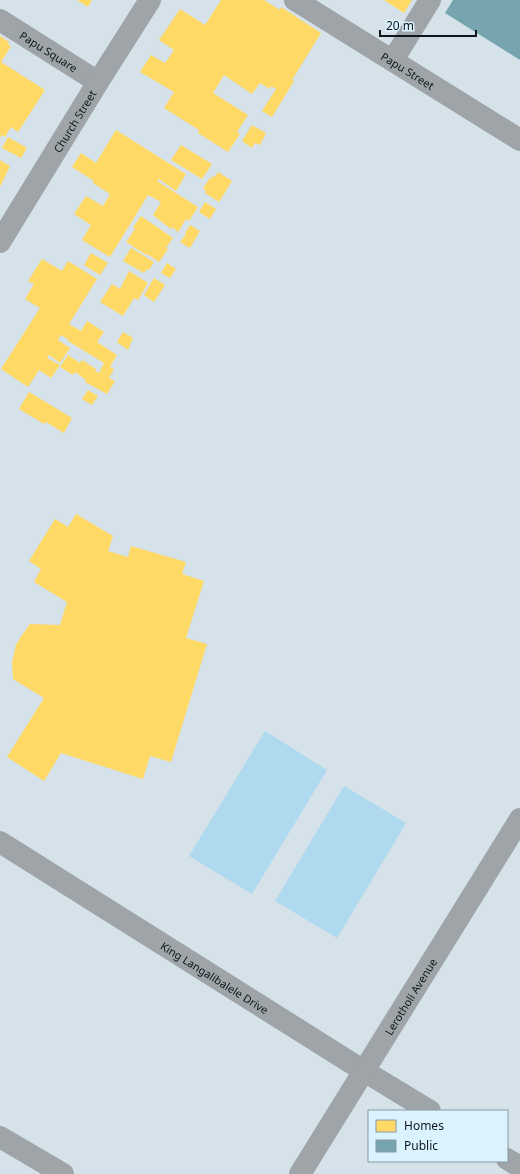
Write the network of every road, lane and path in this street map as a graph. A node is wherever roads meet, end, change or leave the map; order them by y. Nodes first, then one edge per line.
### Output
1 (150, 0) edge
2 (295, 0) edge
3 (430, 0) edge
4 (0, 20) edge
5 (393, 60) junction
6 (98, 82) junction
7 (520, 140) edge
8 (0, 242) edge
9 (520, 819) edge
10 (0, 842) edge
11 (364, 1071) junction
12 (428, 1110) edge
13 (0, 1137) edge
14 (508, 1160) edge
15 (520, 1167) edge
16 (63, 1174) edge
17 (300, 1174) edge

1 - 6 street, Church Street
2 - 5 street, Papu Street
3 - 5 street
4 - 6 street, Papu Square
5 - 7 street, Papu Street
6 - 8 street, Church Street
9 - 11 street, Lerotholi Avenue
10 - 11 street, King Langalibalele Drive
11 - 12 street, King Langalibalele Drive
11 - 17 street, Lerotholi Avenue
13 - 16 street
14 - 15 street

